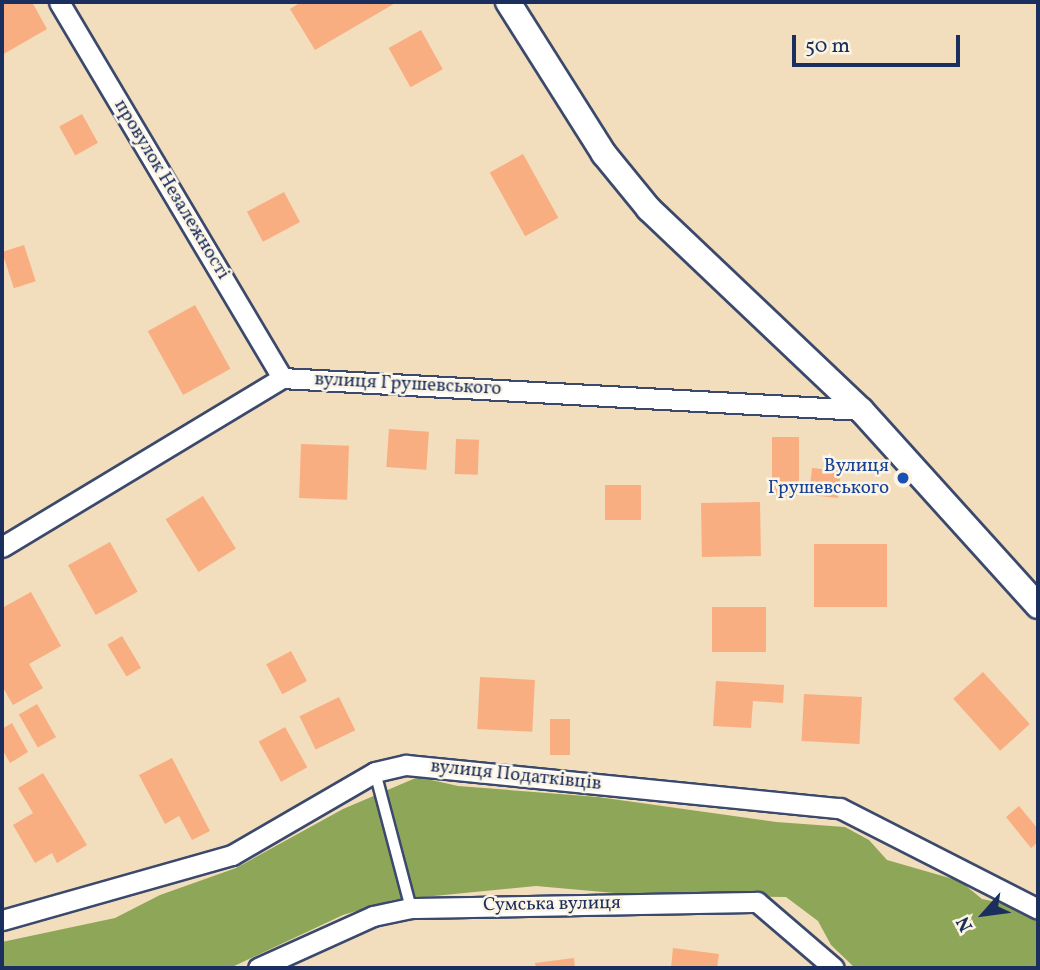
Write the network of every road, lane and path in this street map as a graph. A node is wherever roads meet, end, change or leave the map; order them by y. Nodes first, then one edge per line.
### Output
1 (59, 2) edge
2 (508, 2) edge
3 (282, 378) junction
4 (860, 410) junction
5 (2, 547) edge
6 (1038, 606) edge
7 (375, 772) junction
8 (411, 908) junction
9 (1038, 909) edge
10 (2, 920) edge
11 (258, 968) edge
12 (834, 968) edge

1 - 3 street, провулок Незалежності
2 - 4 street
3 - 4 street, вулиця Грушевського
3 - 5 street
4 - 6 street
7 - 8 lane
7 - 9 street, вулиця Податківців
7 - 10 street, вулиця Податківців
8 - 11 street, Сумська вулиця
8 - 12 street, Сумська вулиця

